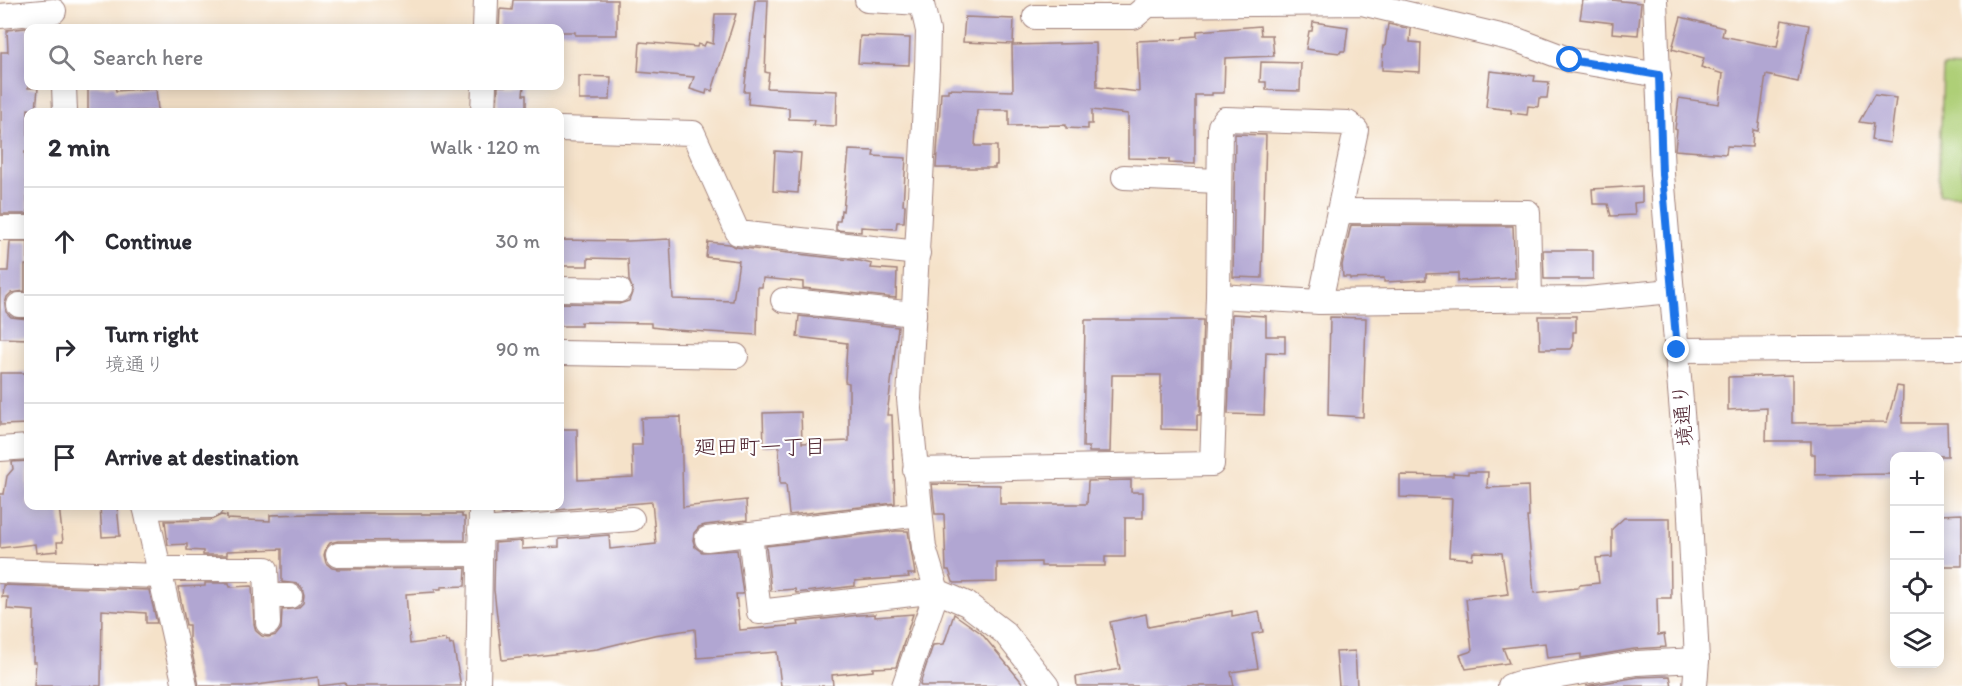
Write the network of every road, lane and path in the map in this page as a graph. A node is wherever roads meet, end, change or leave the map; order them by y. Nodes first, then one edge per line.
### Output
1 (486, 0) edge
2 (867, 0) edge
3 (1655, 0) edge
4 (922, 1) edge
5 (1185, 2) edge
6 (1362, 2) edge
7 (56, 13) edge
8 (0, 16) edge
9 (1035, 17) dead end
10 (485, 24) edge
11 (1659, 75) junction
12 (64, 90) edge
13 (484, 90) edge
14 (65, 108) edge
15 (483, 108) edge
16 (564, 129) edge
17 (1124, 177) dead end
18 (1219, 181) junction
19 (1339, 212) junction
20 (0, 228) edge
21 (24, 228) edge
22 (918, 253) junction
23 (564, 289) edge
24 (619, 290) dead end
25 (1672, 291) junction
26 (1218, 296) junction
27 (1530, 299) junction
28 (783, 300) dead end
29 (1320, 302) junction
30 (915, 314) junction
31 (1962, 348) edge
32 (1677, 350) junction
33 (564, 353) edge
34 (736, 356) dead end
35 (24, 449) edge
36 (1, 461) edge
37 (915, 470) junction
38 (146, 510) edge
39 (481, 510) edge
40 (920, 514) junction
41 (632, 519) dead end
42 (750, 534) junction
43 (706, 539) dead end
44 (480, 542) junction
45 (338, 555) dead end
46 (0, 571) edge
47 (159, 572) junction
48 (937, 591) junction
49 (268, 623) dead end
50 (1696, 660) junction
51 (185, 686) edge
52 (478, 686) edge
53 (904, 686) edge
54 (1047, 686) edge
55 (1510, 686) edge
56 (1695, 686) edge

1 - 10 street
2 - 4 street
3 - 11 street, 境通り
4 - 22 street
5 - 6 street
5 - 9 street
6 - 11 street
7 - 8 street
11 - 25 street, 境通り
12 - 14 street
13 - 15 street
16 - 22 street
17 - 18 street
18 - 19 street
18 - 26 street
19 - 27 street
19 - 29 street
20 - 21 street
22 - 30 street
23 - 24 street
25 - 27 street
25 - 32 street, 境通り
26 - 29 street
26 - 37 street
27 - 29 street
28 - 30 street
30 - 37 street
31 - 32 street
32 - 50 street, 境通り
33 - 34 street
35 - 36 street
37 - 40 street
38 - 47 street
39 - 44 street
40 - 42 street
40 - 48 street
41 - 44 street
42 - 43 street
42 - 48 street
44 - 45 street
44 - 52 street
46 - 47 street
47 - 49 street
47 - 51 street
48 - 53 street
48 - 54 street
50 - 55 street
50 - 56 street, 境通り

